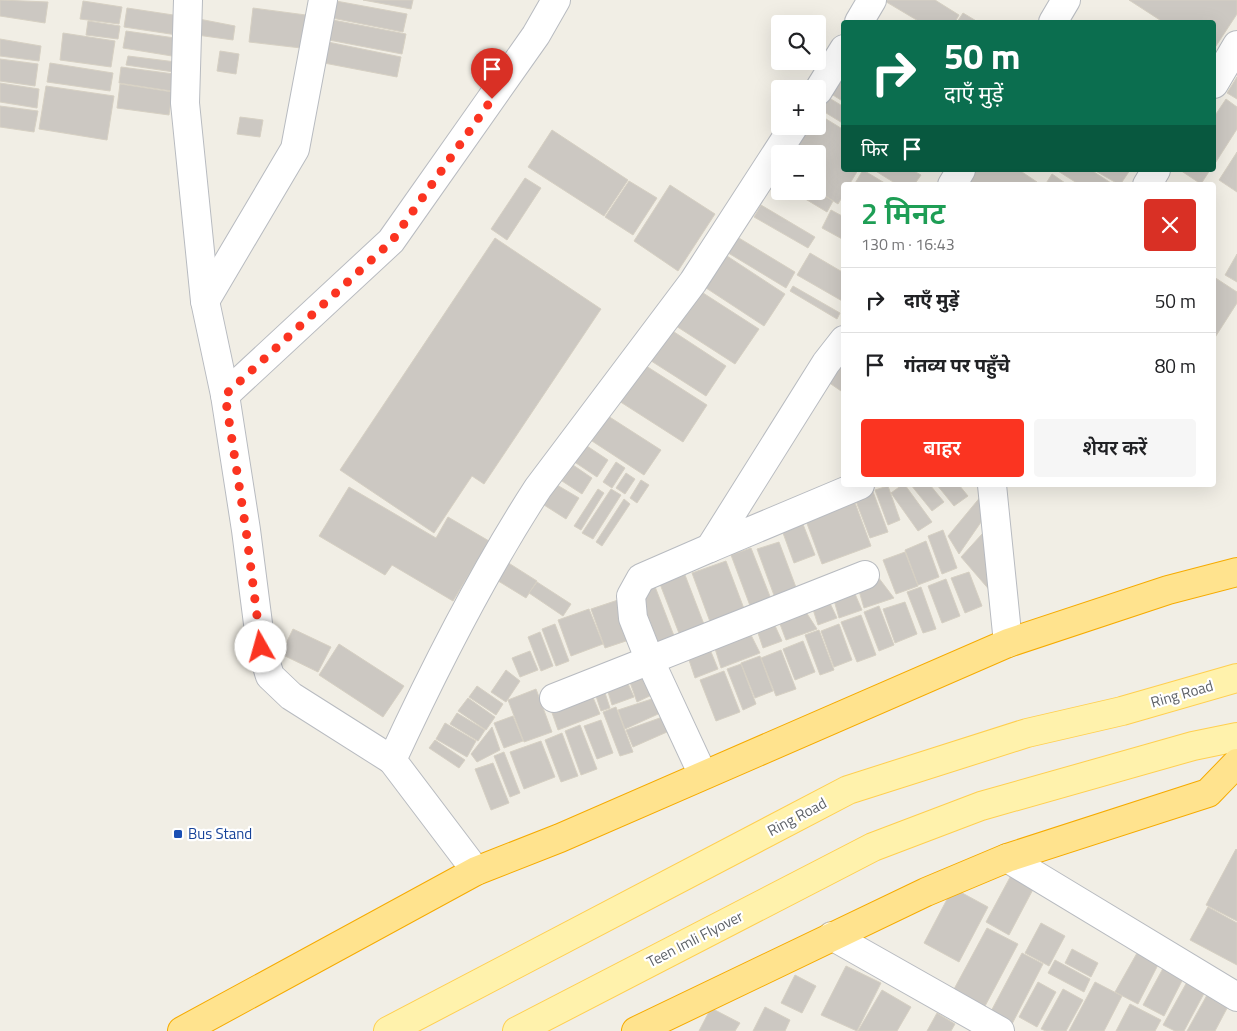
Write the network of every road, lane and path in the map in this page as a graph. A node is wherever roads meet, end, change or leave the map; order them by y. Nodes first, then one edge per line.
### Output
1 (188, 0) edge
2 (323, 0) edge
3 (556, 0) edge
4 (872, 0) edge
5 (1066, 0) edge
6 (860, 20) edge
7 (1053, 20) edge
8 (1237, 45) edge
9 (841, 54) edge
10 (825, 80) edge
11 (1216, 81) edge
12 (788, 135) edge
13 (205, 301) junction
14 (841, 344) edge
15 (225, 395) junction
16 (855, 487) edge
17 (992, 487) edge
18 (710, 548) junction
19 (1237, 572) edge
20 (865, 576) dead end
21 (1008, 643) junction
22 (650, 661) junction
23 (1237, 678) edge
24 (554, 698) dead end
25 (1237, 737) edge
26 (392, 760) junction
27 (1237, 763) edge
28 (704, 775) junction
29 (1007, 858) junction
30 (476, 871) junction
31 (832, 936) junction
32 (1237, 997) edge
33 (182, 1031) edge
34 (388, 1031) edge
35 (516, 1031) edge
36 (636, 1031) edge
37 (1000, 1031) edge

1 - 13 street
2 - 13 street
3 - 15 street
4 - 6 street
5 - 7 street
8 - 11 street
9 - 10 street
12 - 26 street
13 - 15 street
14 - 18 street
15 - 26 street
16 - 18 street
17 - 21 street
18 - 22 street
19 - 21 highway
20 - 22 street
21 - 28 highway
22 - 24 street
22 - 28 street
23 - 34 main road, Ring Road
25 - 35 main road, Teen Imli Flyover
26 - 30 street
27 - 29 highway
28 - 30 highway
29 - 31 highway
29 - 32 street
30 - 33 highway
31 - 36 highway
31 - 37 street

